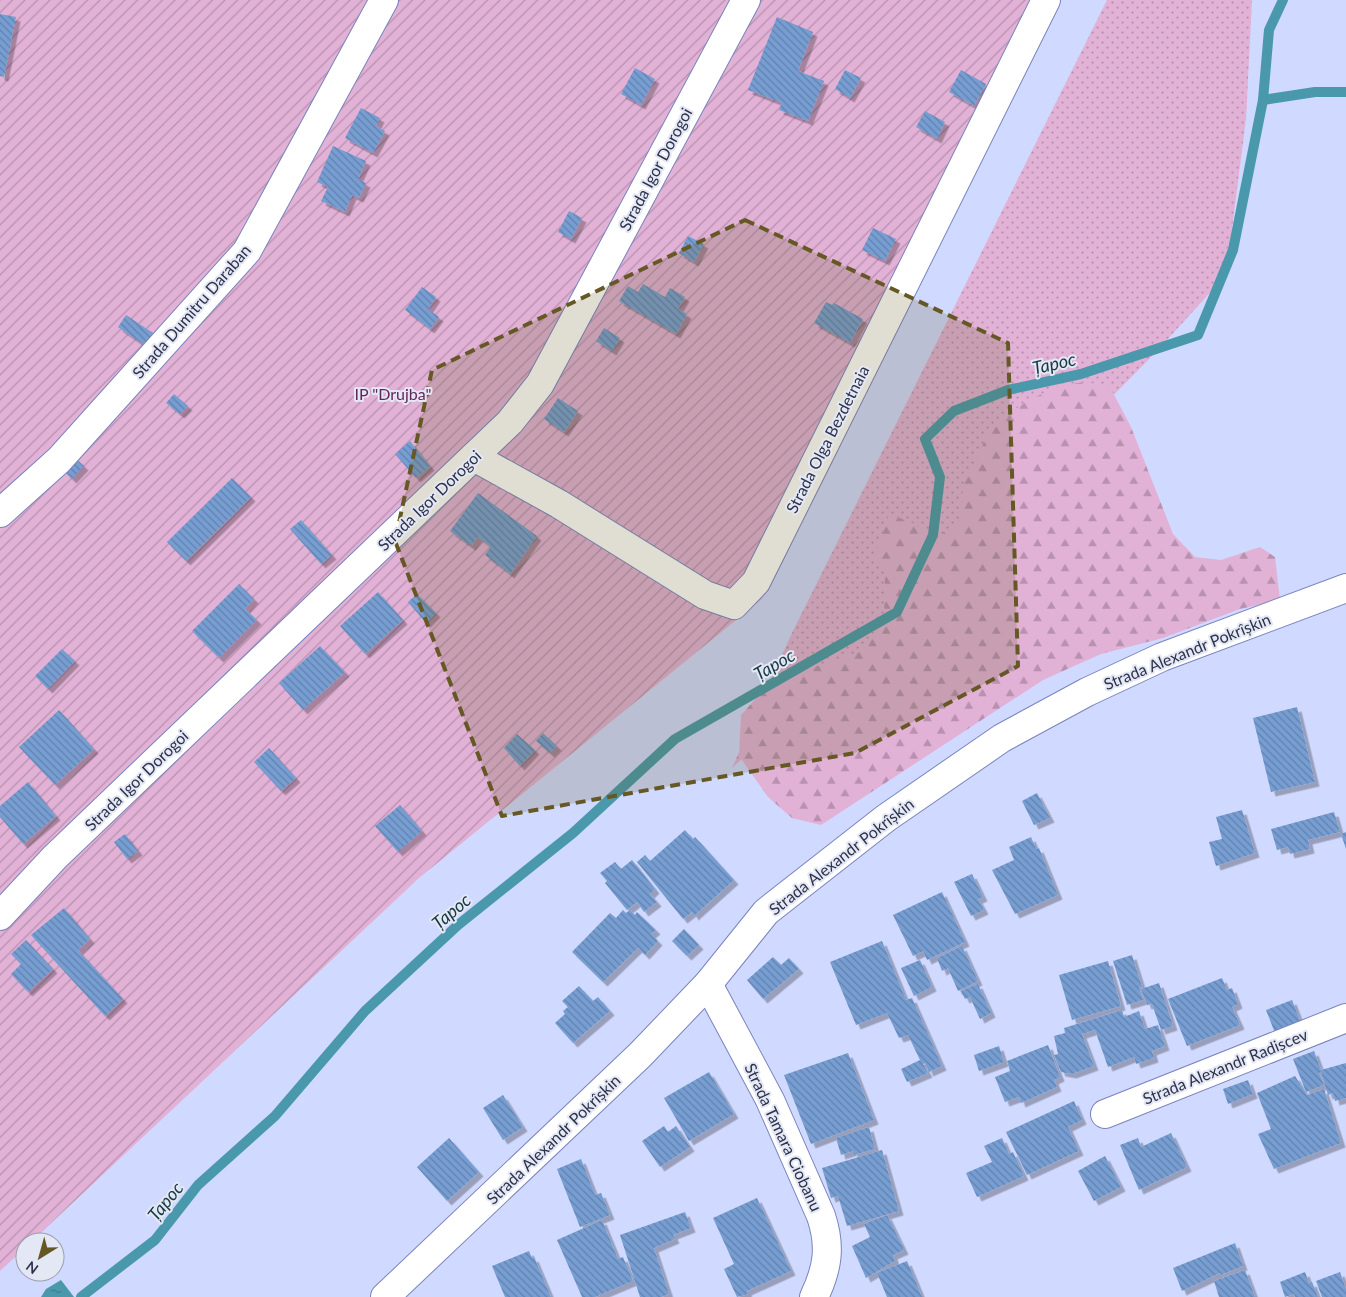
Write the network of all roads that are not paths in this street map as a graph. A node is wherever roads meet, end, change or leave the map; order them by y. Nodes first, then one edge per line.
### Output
1 (384, 0) edge
2 (746, 0) edge
3 (1046, 0) edge
4 (474, 457) junction
5 (0, 513) edge
6 (1346, 588) edge
7 (0, 916) edge
8 (708, 984) junction
9 (1346, 1018) edge
10 (1105, 1114) dead end
11 (385, 1297) edge
12 (814, 1297) edge

1 - 5 street, Strada Dumitru Daraban
2 - 4 street, Strada Igor Dorogoi
3 - 4 street, Strada Olga Bezdetnaia
4 - 7 street, Strada Igor Dorogoi
6 - 8 street, Strada Alexandr Pokrîșkin
8 - 11 street, Strada Alexandr Pokrîșkin
8 - 12 street, Strada Tamara Ciobanu
9 - 10 street, Strada Alexandr Radișcev

